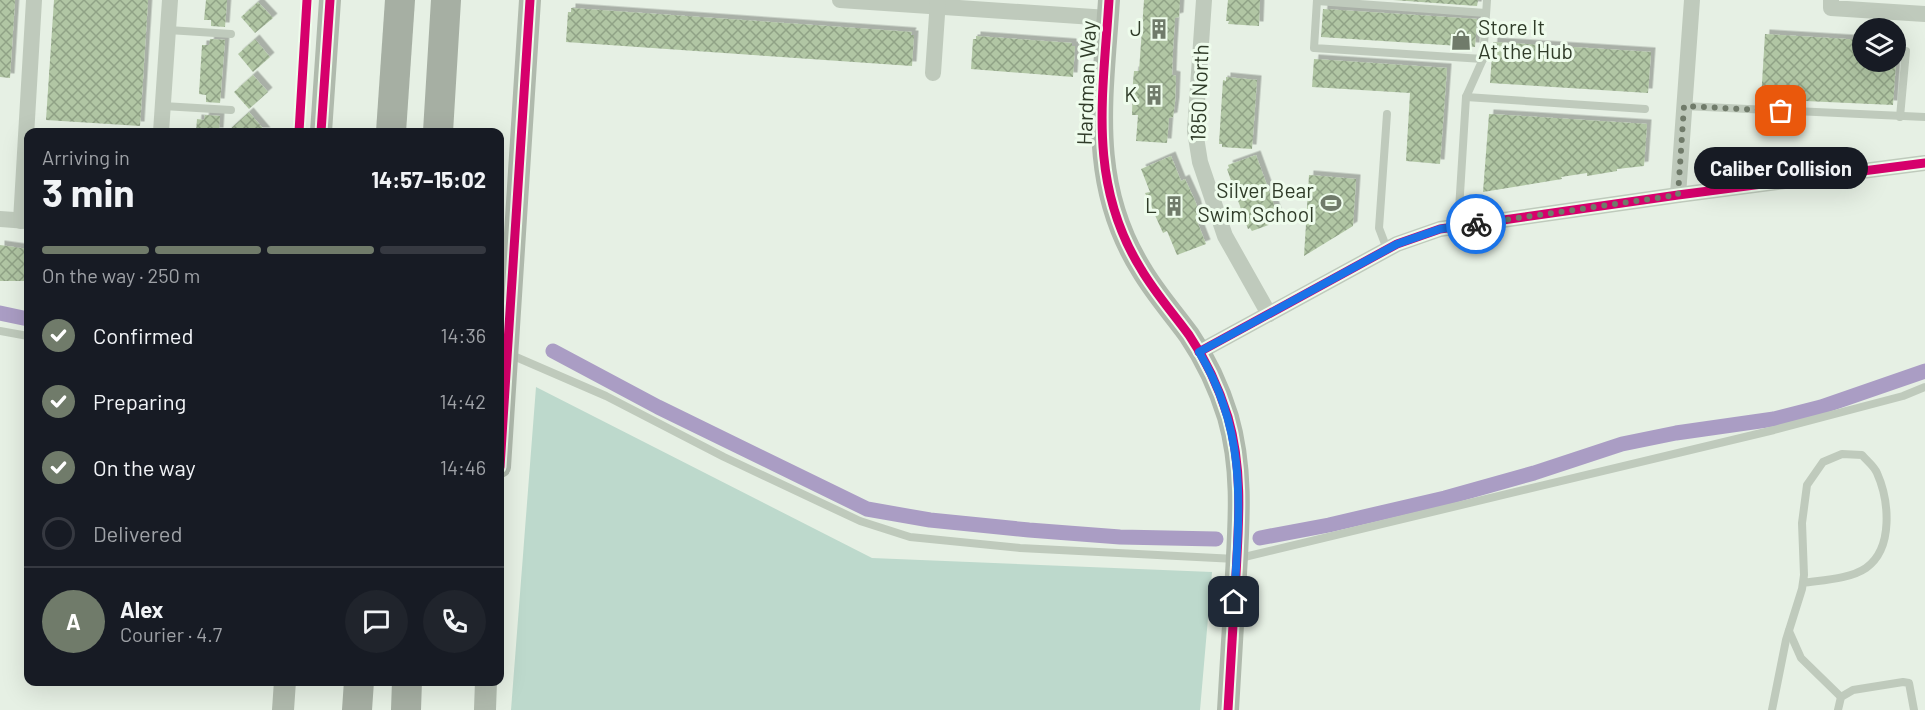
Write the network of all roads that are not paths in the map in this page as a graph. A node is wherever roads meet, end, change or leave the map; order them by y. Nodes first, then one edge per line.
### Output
1 (34, 0) edge
2 (170, 0) edge
3 (330, 0) edge
4 (400, 0) edge
5 (446, 0) edge
6 (530, 0) edge
7 (840, 0) edge
8 (1204, 0) edge
9 (1487, 0) edge
10 (1692, 0) edge
11 (1317, 1) edge
12 (937, 3) edge
13 (1831, 4) edge
14 (1020, 6) edge
15 (1108, 9) edge
16 (1486, 13) junction
17 (1925, 14) edge
18 (168, 30) junction
19 (231, 34) dead end
20 (1483, 59) junction
21 (1903, 72) edge
22 (933, 73) dead end
23 (1466, 97) junction
24 (163, 106) junction
25 (1684, 106) junction
26 (1646, 109) dead end
27 (231, 110) dead end
28 (1387, 114) dead end
29 (1900, 117) junction
30 (1925, 117) edge
31 (29, 128) edge
32 (161, 128) edge
33 (321, 128) edge
34 (392, 128) edge
35 (438, 128) edge
36 (1925, 164) edge
37 (1678, 195) junction
38 (0, 219) edge
39 (24, 221) edge
40 (1458, 226) junction
41 (1387, 249) junction
42 (1269, 314) junction
43 (0, 331) edge
44 (24, 335) edge
45 (1199, 352) junction
46 (507, 353) junction
47 (1925, 387) edge
48 (504, 402) edge
49 (1236, 559) junction
50 (1803, 583) junction
51 (1789, 631) junction
52 (285, 686) edge
53 (359, 686) edge
54 (407, 686) edge
55 (486, 686) edge
56 (1841, 697) junction
57 (283, 710) edge
58 (357, 710) edge
59 (406, 710) edge
60 (484, 710) edge
61 (1228, 710) edge
62 (1772, 710) edge
63 (1838, 710) edge
64 (1914, 710) edge

1 - 31 street
2 - 18 street
3 - 33 street
4 - 34 highway
5 - 35 highway
6 - 46 street
7 - 12 street
8 - 42 street, 1850 North
9 - 16 lane
10 - 25 street
11 - 16 lane
11 - 20 lane
12 - 14 street
12 - 22 street
13 - 17 street
14 - 15 street
15 - 45 street, Hardman Way
16 - 20 lane
18 - 19 lane
18 - 24 street
20 - 23 lane
21 - 29 lane
23 - 26 lane
23 - 40 lane
24 - 27 lane
24 - 32 street
25 - 29 lane
25 - 37 street
28 - 41 lane
29 - 30 lane
36 - 37 street
37 - 40 street
38 - 39 street
40 - 41 street
41 - 42 street
42 - 45 street
43 - 44 lane
45 - 49 street, Hardman Way
46 - 48 street
46 - 49 lane
47 - 49 lane
49 - 61 street, Hardman Way
50 - 50 lane
50 - 51 lane
51 - 56 lane
51 - 62 lane
52 - 57 street
53 - 58 highway
54 - 59 highway
55 - 60 street
56 - 63 lane
56 - 64 lane

